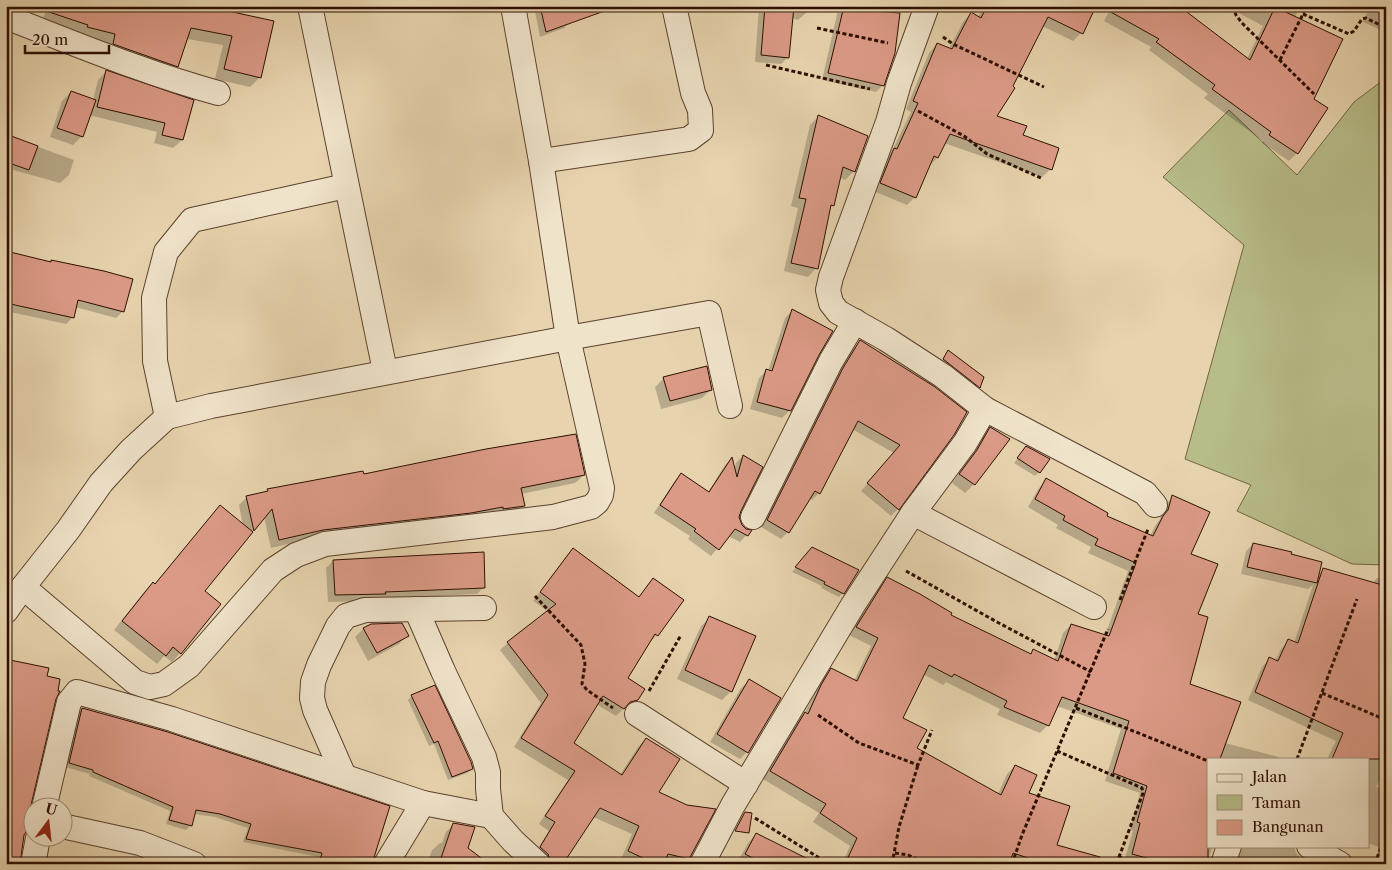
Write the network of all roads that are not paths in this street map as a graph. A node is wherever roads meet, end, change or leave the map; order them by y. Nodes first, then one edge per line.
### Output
1 (310, 6) edge
2 (513, 6) edge
3 (674, 6) edge
4 (925, 12) edge
5 (6, 17) edge
6 (218, 93) dead end
7 (541, 161) junction
8 (346, 186) junction
9 (855, 321) junction
10 (568, 338) junction
11 (385, 371) junction
12 (730, 406) dead end
13 (985, 410) junction
14 (167, 417) junction
15 (1154, 504) road end
16 (912, 513) junction
17 (753, 517) dead end
18 (23, 587) junction
19 (1094, 607) dead end
20 (484, 608) dead end
21 (416, 609) junction
22 (6, 611) edge
23 (637, 714) road end
24 (344, 776) junction
25 (746, 784) junction
26 (46, 798) edge
27 (423, 804) junction
28 (492, 816) junction
29 (72, 828) edge
30 (36, 848) edge
31 (1229, 848) edge
32 (1312, 848) edge
33 (33, 864) edge
34 (194, 864) edge
35 (386, 864) edge
36 (538, 864) edge
37 (702, 864) edge
38 (1223, 864) edge
39 (1340, 864) edge

1 - 8 street
2 - 7 street
3 - 7 street
4 - 9 street
5 - 6 street
7 - 10 street
8 - 11 street
8 - 14 street
9 - 13 street
9 - 17 street
10 - 11 street
10 - 12 street
10 - 18 street
11 - 14 street
13 - 15 street
13 - 16 street
14 - 18 street
16 - 19 street
16 - 25 street
18 - 22 street
20 - 21 street
21 - 24 street
21 - 28 street
23 - 25 street
24 - 26 street
24 - 27 street
25 - 37 street
27 - 28 street
27 - 35 street
28 - 36 street
29 - 34 street
30 - 33 street
31 - 38 street
32 - 39 street

